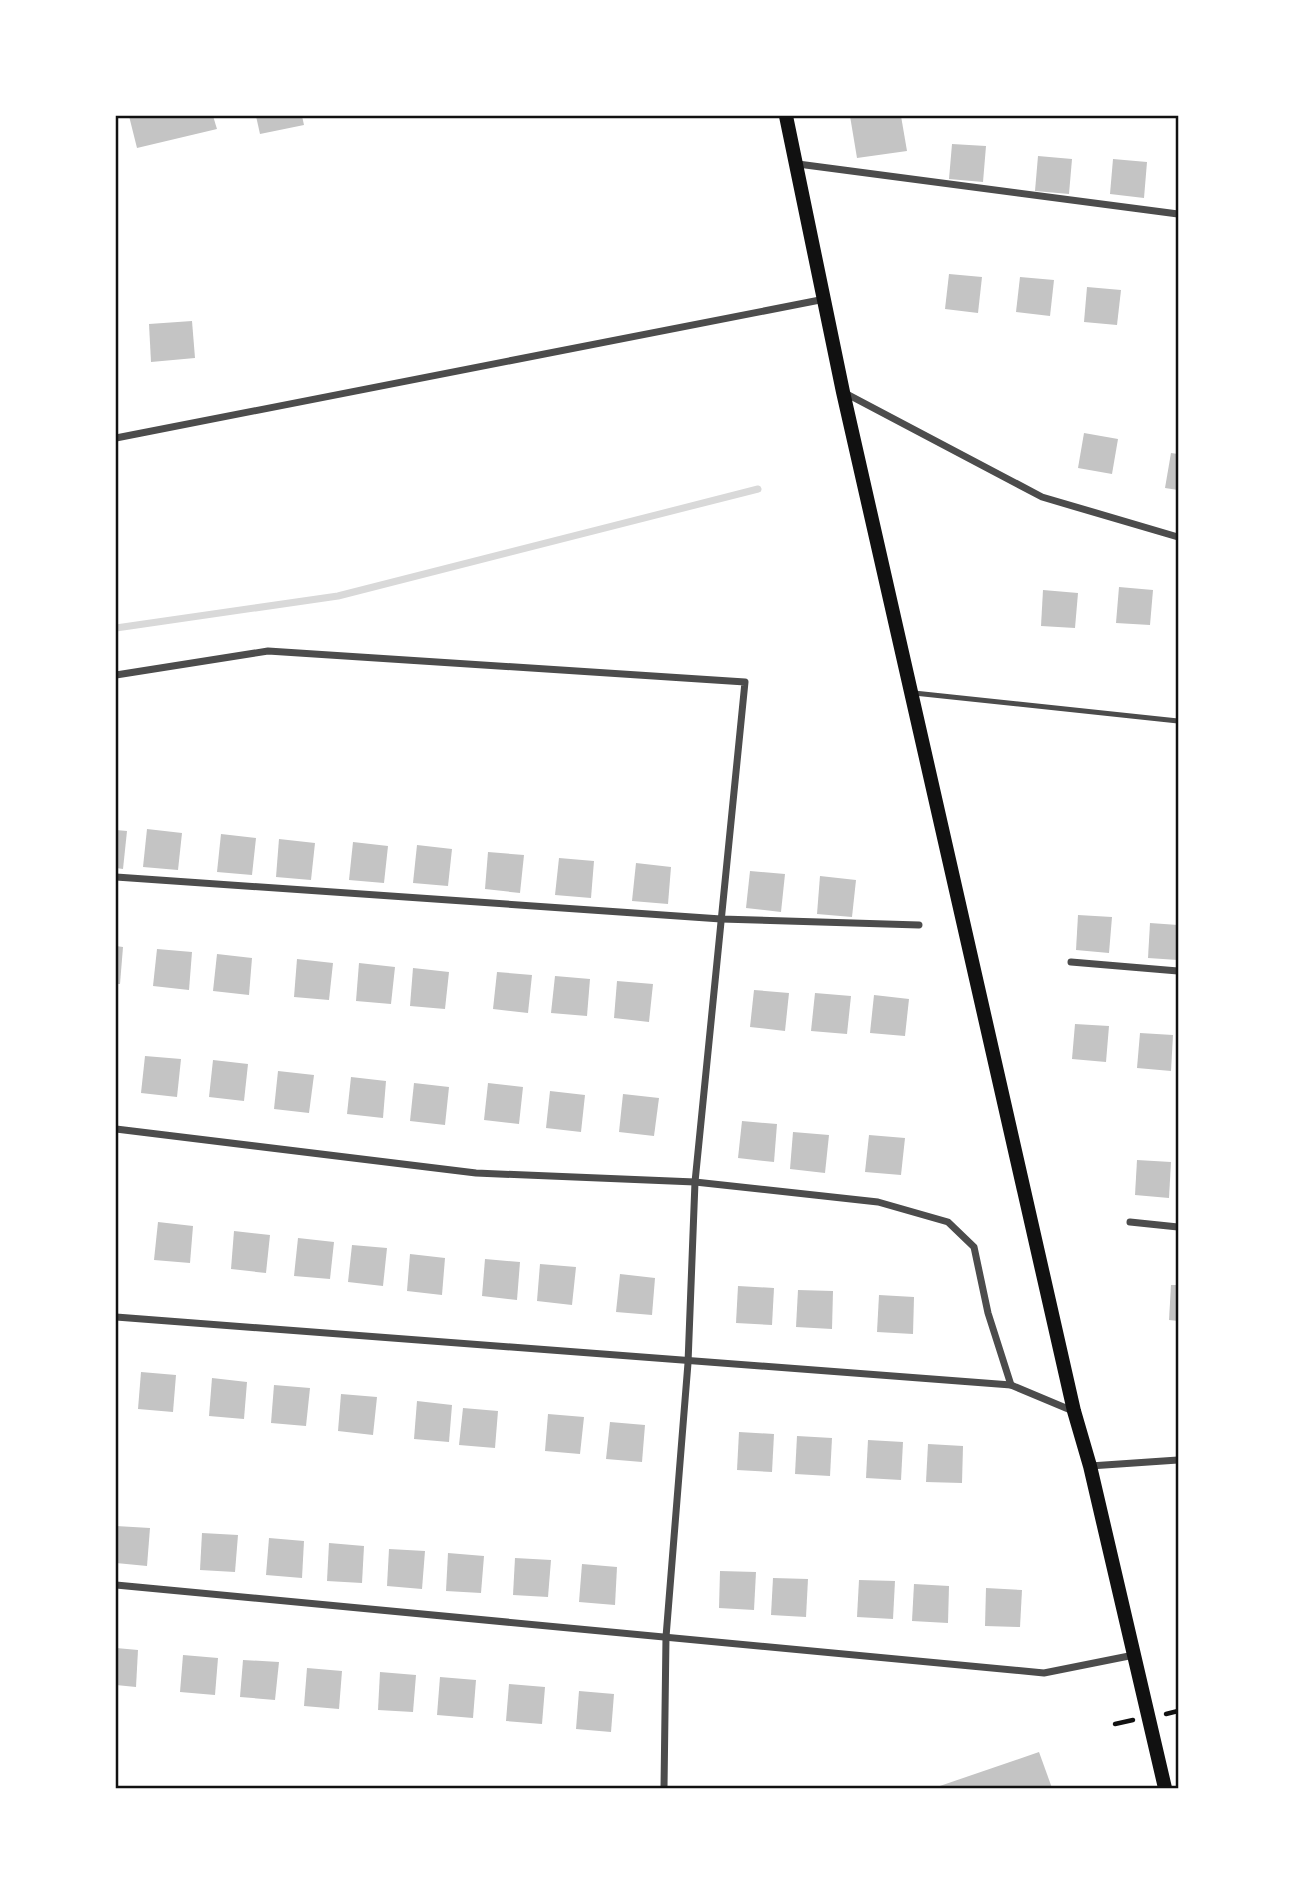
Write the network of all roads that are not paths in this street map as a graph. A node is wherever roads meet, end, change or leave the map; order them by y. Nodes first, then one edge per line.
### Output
1 (786, 116) edge
2 (798, 164) junction
3 (1178, 214) edge
4 (825, 299) junction
5 (843, 392) junction
6 (116, 438) edge
7 (1178, 537) edge
8 (116, 675) edge
9 (911, 693) junction
10 (1178, 721) edge
11 (116, 877) edge
12 (721, 919) junction
13 (919, 925) dead end
14 (1072, 962) dead end
15 (1178, 971) edge
16 (116, 1129) edge
17 (695, 1182) junction
18 (1130, 1222) dead end
19 (1178, 1227) edge
20 (116, 1317) edge
21 (688, 1363) junction
22 (1011, 1385) junction
23 (1074, 1412) junction
24 (1178, 1460) edge
25 (1090, 1466) junction
26 (116, 1585) edge
27 (666, 1637) junction
28 (1135, 1655) junction
29 (664, 1788) edge
30 (1165, 1788) edge

1 - 2 main road
2 - 3 street
2 - 4 main road
4 - 5 main road
4 - 6 street
5 - 7 street
5 - 9 main road
8 - 12 street
9 - 10 lane
9 - 23 main road
11 - 12 street
12 - 13 street
12 - 17 street
14 - 15 street
16 - 17 street
17 - 21 street
17 - 22 street
18 - 19 street
20 - 21 street
21 - 22 street
21 - 27 street
22 - 23 street
23 - 25 main road
24 - 25 street
25 - 28 main road
26 - 27 street
27 - 28 street
27 - 29 street
28 - 30 main road

